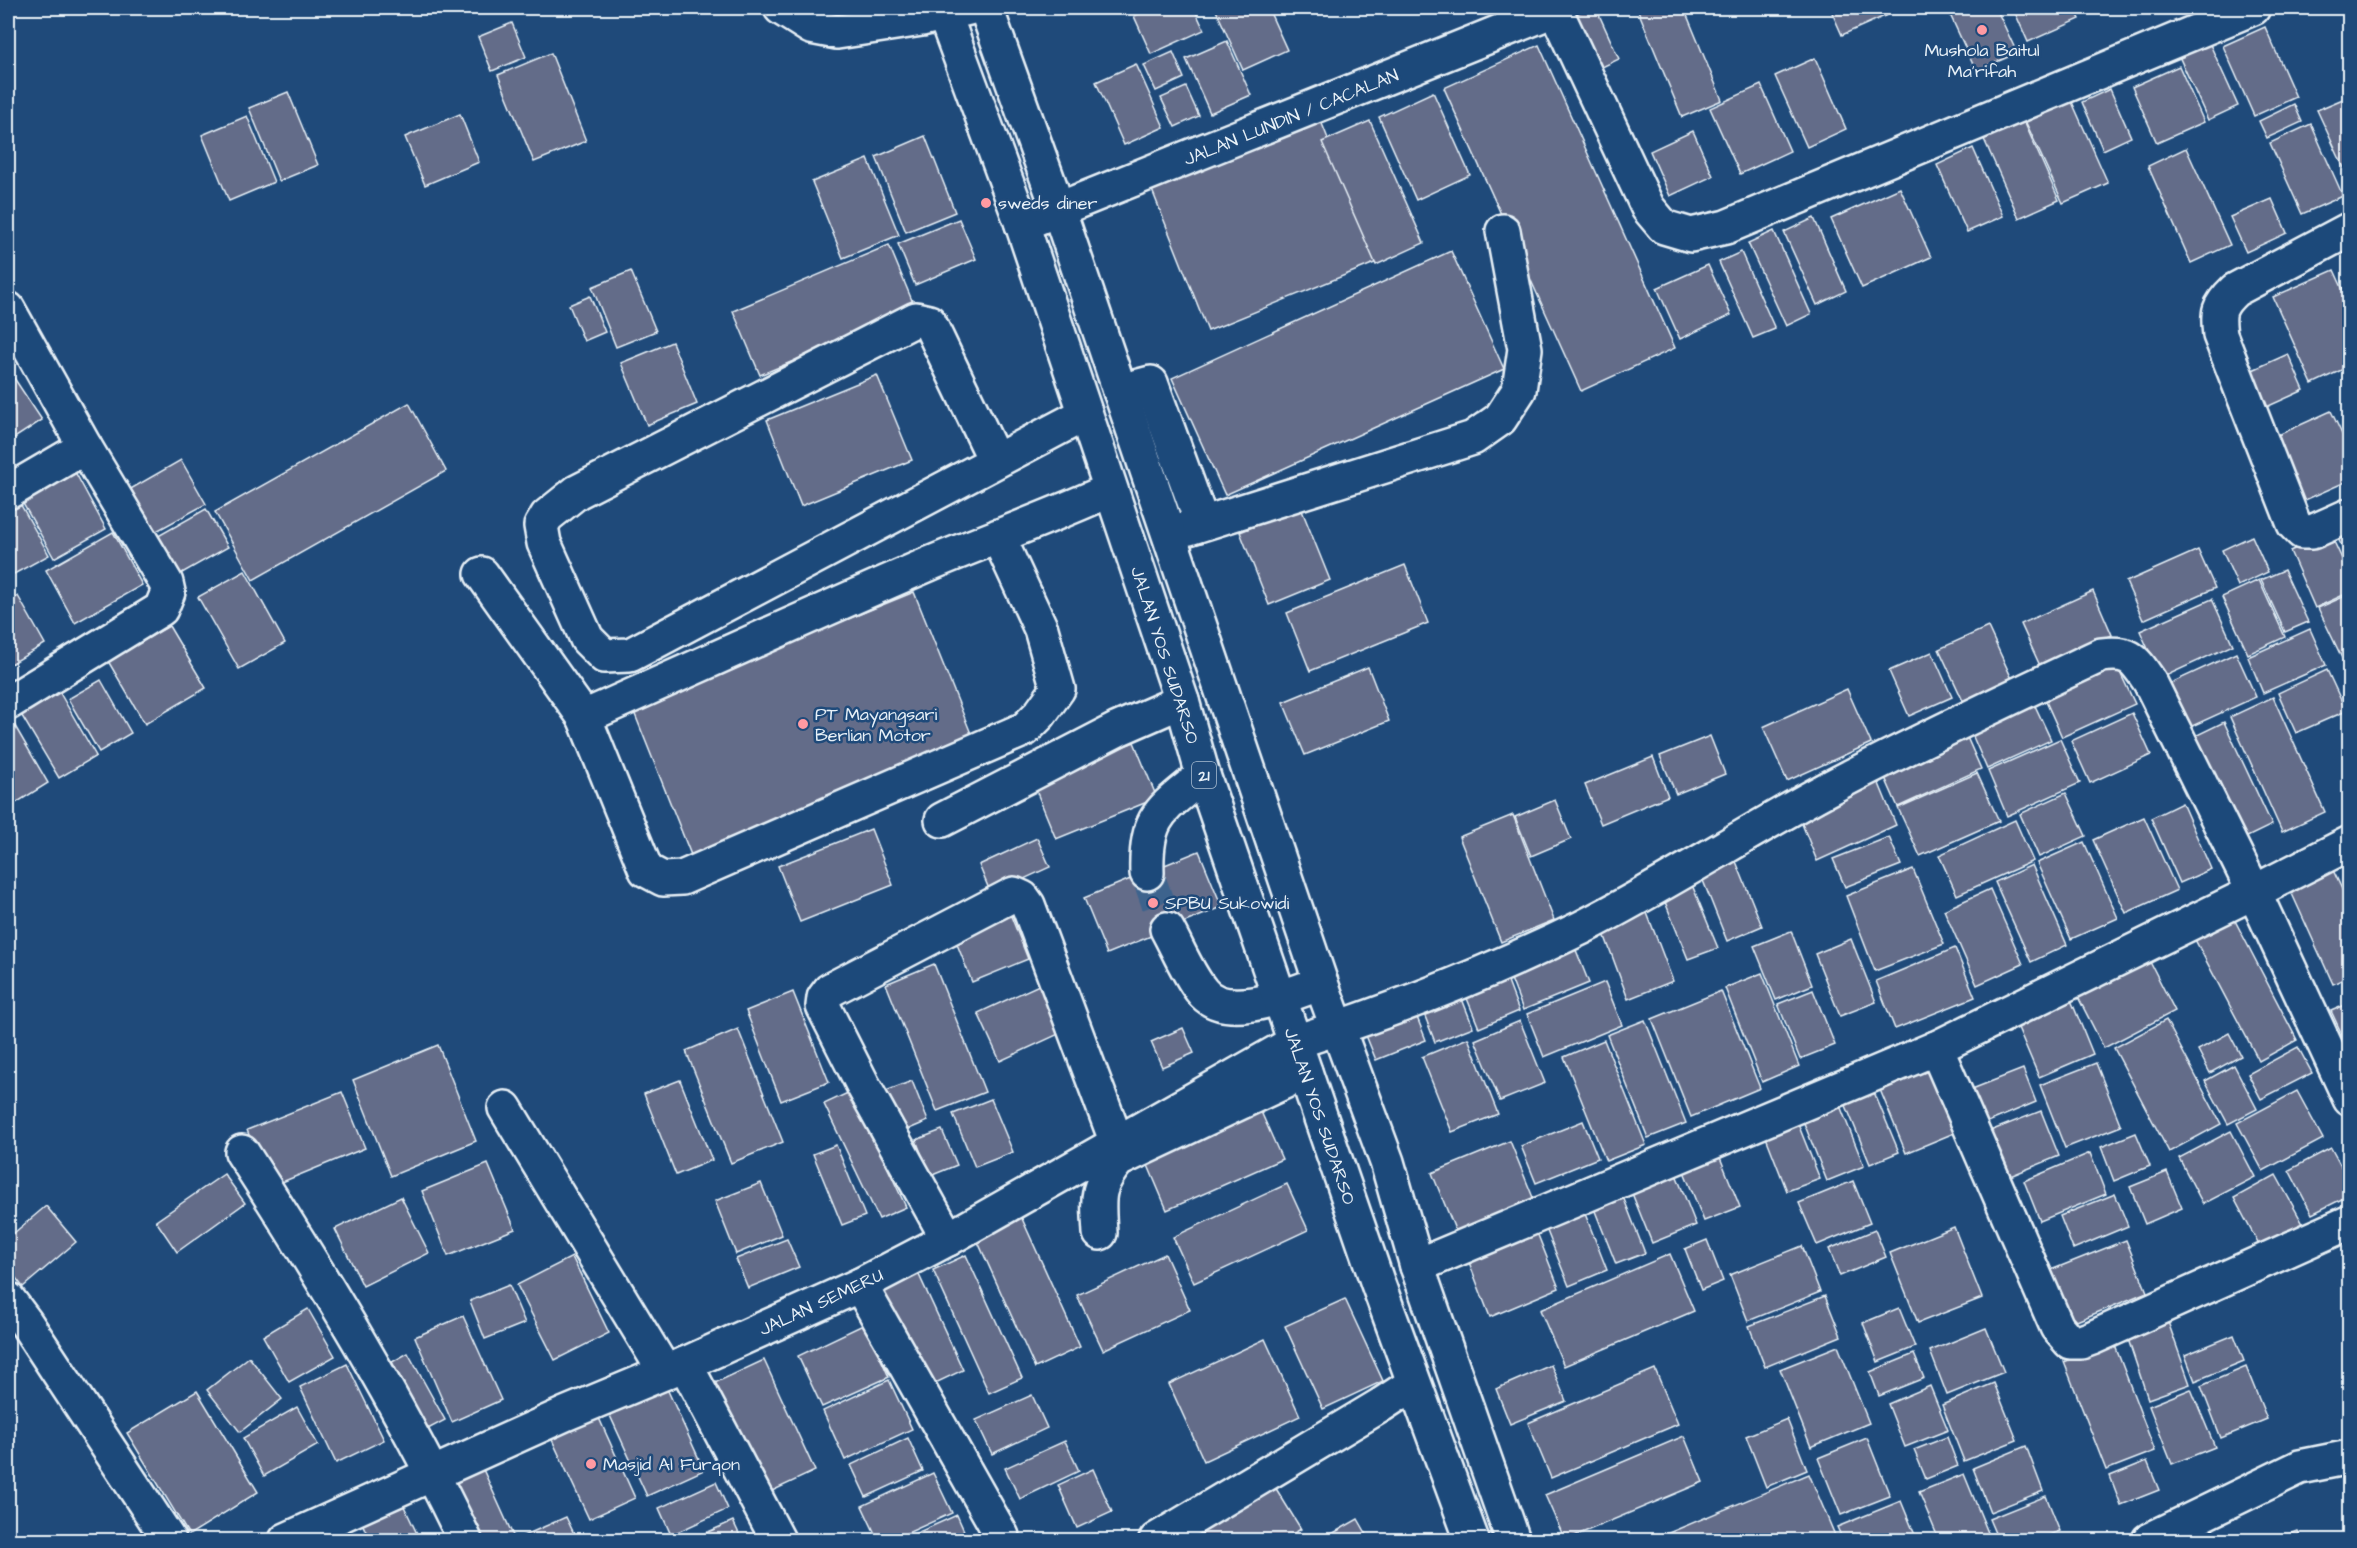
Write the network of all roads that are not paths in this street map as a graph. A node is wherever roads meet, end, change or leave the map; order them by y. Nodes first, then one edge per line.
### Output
1 (781, 8) edge
2 (986, 8) edge
3 (1557, 8) edge
4 (2253, 8) edge
5 (952, 10) edge
6 (1059, 211) junction
7 (1022, 224) junction
8 (2349, 229) edge
9 (1503, 231) dead end
10 (8, 309) edge
11 (1120, 391) junction
12 (1085, 414) junction
13 (85, 447) junction
14 (995, 460) junction
15 (1110, 490) junction
16 (8, 492) edge
17 (2349, 515) edge
18 (1202, 523) junction
19 (1169, 532) junction
20 (998, 536) junction
21 (482, 574) dead end
22 (1182, 701) junction
23 (8, 703) edge
24 (584, 717) junction
25 (1203, 775) junction
26 (942, 820) dead end
27 (2349, 843) edge
28 (1147, 873) tunnel mouth
29 (2254, 892) junction
30 (1167, 929) tunnel mouth
31 (1321, 983) junction
32 (1280, 997) junction
33 (1337, 1028) junction
34 (1295, 1042) junction
35 (1936, 1048) junction
36 (1305, 1072) junction
37 (2349, 1099) edge
38 (505, 1108) dead end
39 (1117, 1143) junction
40 (242, 1152) dead end
41 (2349, 1222) edge
42 (1100, 1233) dead end
43 (948, 1239) junction
44 (1417, 1266) junction
45 (860, 1286) junction
46 (8, 1299) edge
47 (675, 1368) junction
48 (1413, 1384) junction
49 (2349, 1456) edge
50 (433, 1474) junction
51 (1002, 1536) dead end
52 (169, 1540) edge
53 (286, 1540) edge
54 (465, 1540) edge
55 (778, 1540) edge
56 (1155, 1540) edge
57 (1472, 1540) edge
58 (1513, 1540) edge
59 (2149, 1540) edge

1 - 5 main road
2 - 6 main road
3 - 4 main road
3 - 6 main road, JALAN LUNDIN / CACALAN
5 - 7 main road, JALAN YOS SUDARSO / 21
6 - 7 main road, JALAN LUNDIN / CACALAN
6 - 11 main road
7 - 12 main road, JALAN YOS SUDARSO / 21
8 - 17 main road
9 - 18 main road
10 - 13 main road
11 - 18 main road
11 - 19 main road
12 - 14 main road
12 - 15 main road, JALAN YOS SUDARSO / 21
13 - 16 main road
13 - 23 main road
14 - 14 main road
15 - 20 main road
15 - 22 main road, JALAN YOS SUDARSO / 21
18 - 19 main road
19 - 31 main road
20 - 24 main road
20 - 24 main road
21 - 24 main road
22 - 25 main road, JALAN YOS SUDARSO / 21
22 - 26 main road
25 - 28 main road
25 - 32 main road, JALAN YOS SUDARSO / 21
27 - 29 main road
29 - 33 main road, JALAN SEMERU
29 - 35 main road
29 - 37 main road, JALAN SEMERU
30 - 32 main road
31 - 32 main road
31 - 33 main road
32 - 34 main road, JALAN YOS SUDARSO / 21
33 - 34 main road, JALAN SEMERU
33 - 44 main road
34 - 36 main road, JALAN YOS SUDARSO / 21
34 - 39 main road, JALAN SEMERU
35 - 41 main road
35 - 44 main road
36 - 42 main road
36 - 48 main road, JALAN YOS SUDARSO / 21
38 - 47 main road
39 - 43 main road, JALAN SEMERU
39 - 43 main road
40 - 50 main road
43 - 45 main road, JALAN SEMERU
44 - 58 main road
45 - 47 main road, JALAN SEMERU
45 - 51 main road
46 - 52 main road
47 - 50 main road, JALAN SEMERU
47 - 55 main road
48 - 56 main road
48 - 57 main road, JALAN YOS SUDARSO / 21
49 - 59 main road
50 - 53 main road, JALAN SEMERU
50 - 54 main road

